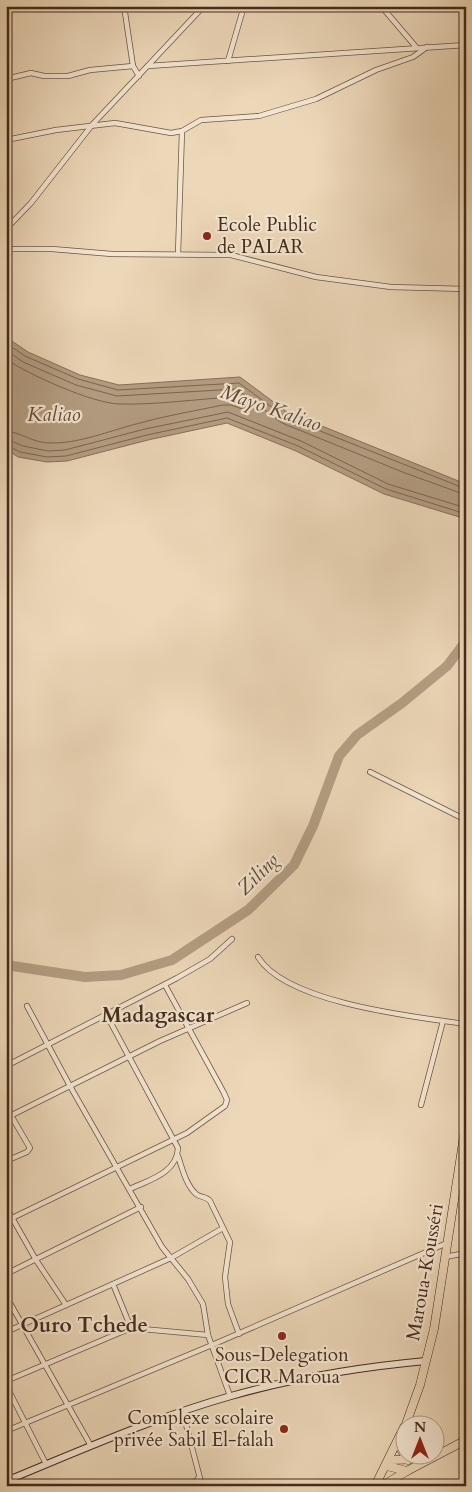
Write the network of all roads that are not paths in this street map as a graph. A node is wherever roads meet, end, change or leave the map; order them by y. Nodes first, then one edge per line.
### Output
1 (124, 6) edge
2 (204, 6) edge
3 (244, 6) edge
4 (340, 6) edge
5 (358, 6) edge
6 (381, 6) edge
7 (466, 45) edge
8 (416, 47) junction
9 (427, 47) junction
10 (228, 61) junction
11 (133, 66) junction
12 (148, 66) junction
13 (140, 76) junction
14 (6, 79) edge
15 (466, 106) edge
16 (466, 112) edge
17 (92, 125) junction
18 (182, 131) junction
19 (6, 140) edge
20 (6, 229) edge
21 (6, 248) edge
22 (178, 254) junction
23 (466, 289) edge
24 (370, 772) dead end
25 (466, 820) edge
26 (232, 939) dead end
27 (258, 957) dead end
28 (165, 985) junction
29 (247, 1003) dead end
30 (27, 1006) dead end
31 (106, 1014) junction
32 (443, 1021) junction
33 (466, 1024) edge
34 (188, 1029) junction
35 (46, 1044) junction
36 (128, 1056) junction
37 (6, 1066) edge
38 (70, 1086) junction
39 (422, 1105) dead end
40 (6, 1107) edge
41 (8, 1117) edge
42 (466, 1123) edge
43 (174, 1137) junction
44 (178, 1156) junction
45 (6, 1161) edge
46 (117, 1165) junction
47 (130, 1189) junction
48 (6, 1206) edge
49 (141, 1207) junction
50 (12, 1218) junction
51 (6, 1221) edge
52 (223, 1228) junction
53 (447, 1243) junction
54 (466, 1253) edge
55 (171, 1258) junction
56 (444, 1258) junction
57 (36, 1260) junction
58 (6, 1274) edge
59 (113, 1284) junction
60 (6, 1296) edge
61 (66, 1305) junction
62 (23, 1325) junction
63 (131, 1328) junction
64 (6, 1332) edge
65 (239, 1334) junction
66 (208, 1335) junction
67 (212, 1346) junction
68 (426, 1361) junction
69 (45, 1364) junction
70 (6, 1380) edge
71 (6, 1385) edge
72 (230, 1396) junction
73 (67, 1405) junction
74 (183, 1413) junction
75 (409, 1414) edge
76 (25, 1423) junction
77 (6, 1431) edge
78 (466, 1440) edge
79 (91, 1446) junction
80 (394, 1450) edge
81 (444, 1451) edge
82 (394, 1462) edge
83 (388, 1463) junction
84 (46, 1464) junction
85 (420, 1464) edge
86 (407, 1471) junction
87 (199, 1477) junction
88 (6, 1481) edge
89 (193, 1486) edge
90 (202, 1486) edge
91 (375, 1486) edge
92 (382, 1486) edge

1 - 11 street
2 - 12 street
3 - 10 street
4 - 5 street
6 - 8 street
7 - 9 street
8 - 9 street
8 - 10 street
9 - 18 street
10 - 12 street
11 - 13 street
11 - 14 street
12 - 13 street
13 - 17 street
15 - 16 street
17 - 18 street
17 - 19 street
17 - 20 street
18 - 22 street
21 - 22 street
22 - 23 street
24 - 25 street
26 - 28 street
27 - 32 street
28 - 31 street
28 - 34 street
29 - 34 street
30 - 35 street
31 - 35 street
31 - 36 street
32 - 33 street
32 - 39 street
34 - 36 street
34 - 43 street
35 - 37 street
35 - 38 street
36 - 38 street
36 - 43 street
38 - 41 street
38 - 46 street
40 - 41 street
41 - 45 street
42 - 53 main road, Maroua-Kousséri
43 - 44 street
43 - 46 street
44 - 47 street
44 - 52 street
46 - 47 street
46 - 50 street
47 - 49 street
48 - 50 street
49 - 55 street
49 - 57 street
50 - 51 street
50 - 57 street
52 - 55 street
52 - 65 street
53 - 56 main road, Maroua-Kousséri
53 - 65 street
54 - 56 street
55 - 59 street
55 - 66 street
56 - 68 main road, Maroua-Kousséri
57 - 58 street
57 - 61 street
59 - 61 street
59 - 63 street
60 - 62 street
61 - 62 street
62 - 64 street
62 - 69 street
63 - 66 street
63 - 69 street
65 - 67 street
66 - 67 street
67 - 72 street
67 - 73 street
68 - 72 main road
68 - 75 main road, Maroua-Kousséri
69 - 70 street
69 - 73 street
71 - 76 street
72 - 74 main road
73 - 76 street
73 - 79 street
74 - 79 main road
74 - 87 street
76 - 77 street
76 - 84 street
78 - 81 main road
79 - 84 main road
80 - 83 main road, Maroua-Kousséri
82 - 83 main road
83 - 86 main road
83 - 91 main road, Maroua-Kousséri
84 - 88 main road
85 - 86 main road
86 - 92 main road
87 - 89 street
87 - 90 street

